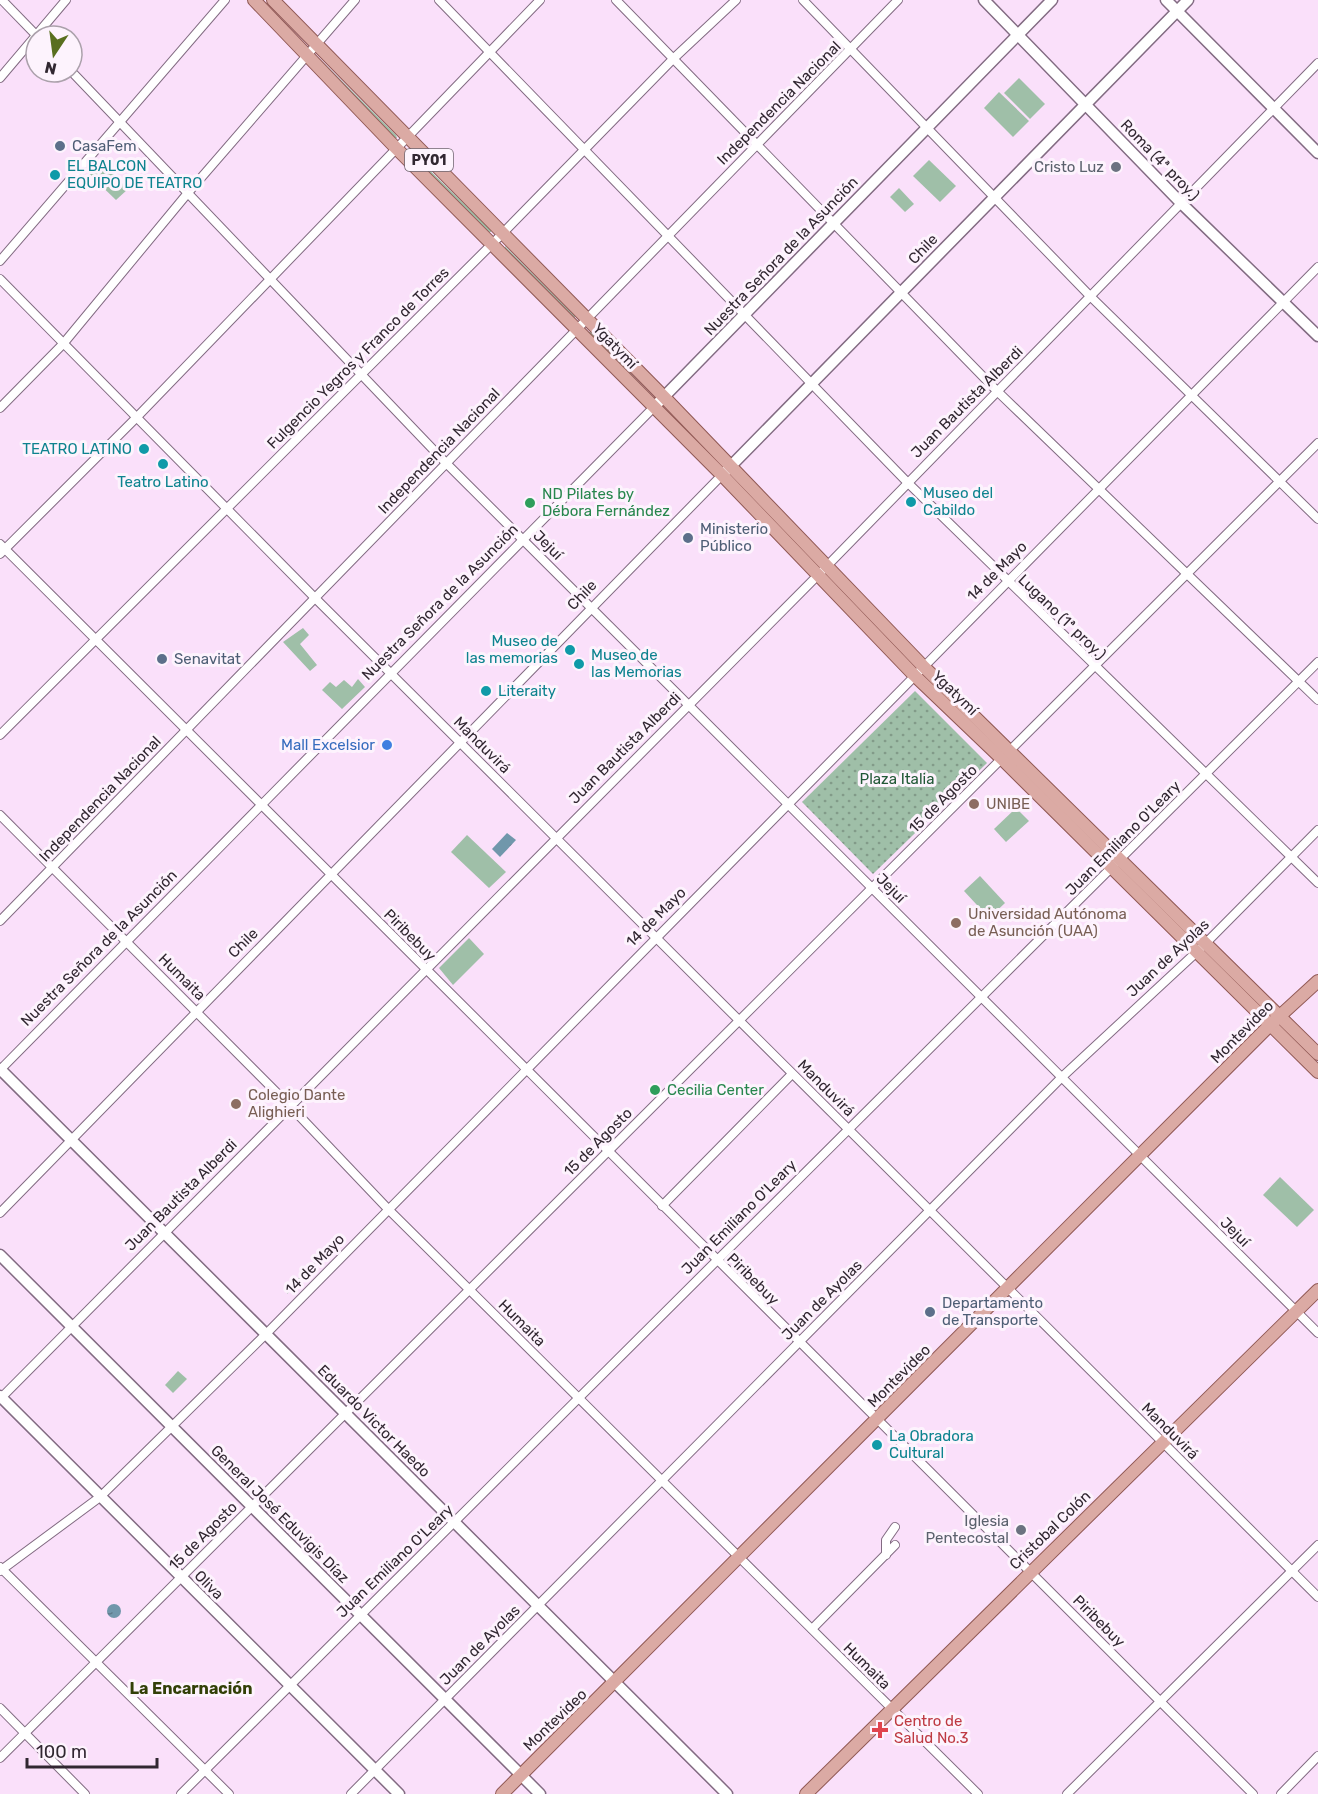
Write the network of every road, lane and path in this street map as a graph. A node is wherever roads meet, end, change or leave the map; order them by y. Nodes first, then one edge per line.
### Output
1 (2, 0) edge
2 (66, 0) edge
3 (225, 0) edge
4 (254, 0) edge
5 (273, 0) edge
6 (355, 0) edge
7 (438, 0) edge
8 (540, 0) edge
9 (616, 0) edge
10 (735, 0) edge
11 (803, 0) edge
12 (898, 0) edge
13 (984, 0) edge
14 (1052, 0) edge
15 (1166, 0) edge
16 (1188, 0) edge
17 (1177, 11) junction
18 (25, 24) edge
19 (47, 24) edge
20 (1018, 34) junction
21 (316, 44) junction
22 (851, 49) junction
23 (24, 51) edge
24 (490, 52) junction
25 (307, 55) junction
26 (673, 59) junction
27 (1318, 63) edge
28 (0, 78) edge
29 (84, 84) edge
30 (1086, 105) junction
31 (1273, 108) junction
32 (120, 122) junction
33 (927, 129) junction
34 (407, 137) junction
35 (756, 143) junction
36 (396, 148) junction
37 (585, 149) junction
38 (1318, 153) edge
39 (187, 194) junction
40 (994, 198) junction
41 (1181, 203) junction
42 (834, 224) junction
43 (502, 234) junction
44 (668, 236) junction
45 (492, 244) junction
46 (0, 261) edge
47 (1318, 267) edge
48 (0, 279) edge
49 (269, 279) junction
50 (902, 292) junction
51 (1090, 296) junction
52 (1283, 302) junction
53 (745, 315) junction
54 (587, 320) junction
55 (577, 329) junction
56 (1318, 336) edge
57 (63, 344) junction
58 (361, 374) junction
59 (812, 384) junction
60 (997, 391) junction
61 (1191, 395) junction
62 (664, 397) junction
63 (654, 407) junction
64 (0, 408) edge
65 (137, 417) junction
66 (1318, 443) edge
67 (446, 463) junction
68 (726, 471) junction
69 (907, 482) junction
70 (1280, 482) junction
71 (1098, 488) junction
72 (227, 508) junction
73 (1318, 519) edge
74 (523, 540) junction
75 (2, 549) edge
76 (822, 571) junction
77 (1187, 574) junction
78 (1006, 582) junction
79 (315, 598) junction
80 (590, 607) junction
81 (96, 639) junction
82 (1318, 662) edge
83 (1094, 667) junction
84 (918, 670) junction
85 (391, 674) junction
86 (1299, 681) junction
87 (1318, 700) edge
88 (688, 705) junction
89 (187, 729) junction
90 (0, 735) edge
91 (460, 742) junction
92 (1007, 754) junction
93 (1206, 774) junction
94 (787, 803) junction
95 (262, 804) junction
96 (0, 815) edge
97 (1318, 830) edge
98 (555, 837) junction
99 (1291, 857) junction
100 (1117, 863) junction
101 (52, 867) junction
102 (332, 874) junction
103 (1318, 883) edge
104 (872, 888) junction
105 (0, 921) edge
106 (655, 937) junction
107 (127, 942) junction
108 (1201, 947) junction
109 (425, 968) junction
110 (1318, 981) edge
111 (981, 997) junction
112 (196, 1011) junction
113 (739, 1021) junction
114 (1275, 1021) junction
115 (1318, 1054) edge
116 (0, 1069) edge
117 (525, 1069) junction
118 (1318, 1072) edge
119 (792, 1074) junction
120 (1062, 1077) junction
121 (289, 1105) junction
122 (848, 1129) junction
123 (72, 1140) junction
124 (608, 1152) junction
125 (1140, 1156) junction
126 (662, 1206) junction
127 (388, 1209) junction
128 (929, 1210) junction
129 (0, 1213) edge
130 (163, 1232) junction
131 (0, 1255) edge
132 (715, 1260) junction
133 (1008, 1288) junction
134 (470, 1290) junction
135 (1318, 1290) edge
136 (1296, 1312) junction
137 (71, 1326) junction
138 (1318, 1333) edge
139 (266, 1334) junction
140 (799, 1342) junction
141 (1, 1397) edge
142 (578, 1397) junction
143 (345, 1414) junction
144 (877, 1420) junction
145 (171, 1426) junction
146 (1162, 1442) junction
147 (663, 1479) junction
148 (100, 1497) junction
149 (252, 1507) junction
150 (454, 1522) junction
151 (895, 1527) dead end
152 (895, 1545) dead end
153 (1318, 1545) edge
154 (886, 1555) junction
155 (740, 1558) junction
156 (1, 1569) edge
157 (1292, 1570) junction
158 (1030, 1571) junction
159 (181, 1578) junction
160 (1318, 1597) edge
161 (537, 1606) junction
162 (360, 1614) junction
163 (812, 1629) junction
164 (96, 1662) junction
165 (615, 1683) junction
166 (288, 1686) junction
167 (445, 1699) junction
168 (1161, 1702) junction
169 (0, 1708) edge
170 (891, 1708) junction
171 (25, 1733) junction
172 (1318, 1756) edge
173 (0, 1758) edge
174 (205, 1770) junction
175 (375, 1770) junction
176 (521, 1775) junction
177 (85, 1794) edge
178 (181, 1794) edge
179 (229, 1794) edge
180 (351, 1794) edge
181 (399, 1794) edge
182 (502, 1794) edge
183 (540, 1794) edge
184 (727, 1794) edge
185 (807, 1794) edge
186 (978, 1794) edge
187 (1067, 1794) edge
188 (1253, 1794) edge
189 (1281, 1794) edge

1 - 18 street
2 - 19 street
3 - 32 street
4 - 25 main road, PY01
5 - 21 main road, PY01
6 - 21 street
7 - 24 street, Lugano (1ª proy.)
8 - 24 street
9 - 26 street
10 - 26 street, Fulgencio Yegros y Franco de Torres
11 - 22 street
12 - 22 street, Independencia Nacional
13 - 20 street, Roma (4ª proy.)
14 - 20 street, Nuestra Señora de la Asunción
15 - 17 street
16 - 17 street, Chile
17 - 30 street, Chile
17 - 31 street
20 - 30 street, Roma (4ª proy.)
20 - 33 street, Nuestra Señora de la Asunción
21 - 25 street
21 - 34 main road, PY01
22 - 33 street
22 - 35 street, Independencia Nacional
23 - 28 street
24 - 34 street
24 - 37 street, Lugano (1ª proy.)
25 - 36 main road, PY01
25 - 39 street
26 - 35 street
26 - 37 street, Fulgencio Yegros y Franco de Torres
27 - 31 street, Juan Bautista Alberdi
29 - 32 street, Jejuí
30 - 40 street, Chile
30 - 41 street, Roma (4ª proy.)
31 - 38 street
31 - 41 street, Juan Bautista Alberdi
32 - 39 street, Jejuí
32 - 46 street
33 - 40 street
33 - 42 street, Nuestra Señora de la Asunción
34 - 36 street
34 - 43 main road, PY01
35 - 42 street
35 - 44 street, Independencia Nacional
36 - 45 main road, PY01
36 - 49 street
37 - 43 street, Fulgencio Yegros y Franco de Torres
37 - 44 street, Lugano (1ª proy.)
39 - 49 street, Jejuí
39 - 57 street
40 - 50 street, Chile
40 - 51 street
41 - 51 street, Juan Bautista Alberdi
41 - 52 street, Roma (4ª proy.)
42 - 50 street
42 - 53 street, Nuestra Señora de la Asunción
43 - 45 street, Fulgencio Yegros y Franco de Torres
43 - 54 main road, PY01
44 - 53 street, Lugano (1ª proy.)
44 - 54 street, Independencia Nacional
45 - 55 main road, PY01
45 - 58 street, Fulgencio Yegros y Franco de Torres
47 - 52 street, 14 de Mayo
48 - 57 street, Manduvirá
49 - 58 street, Jejuí
49 - 65 street
50 - 59 street, Chile
50 - 60 street
51 - 60 street, Juan Bautista Alberdi
51 - 61 street
52 - 56 street, Roma (4ª proy.)
52 - 61 street, 14 de Mayo
53 - 59 street, Lugano (1ª proy.)
53 - 62 street, Nuestra Señora de la Asunción
54 - 55 street, Independencia Nacional
54 - 62 main road, Ygatymí / PY01
55 - 63 main road, Ygatymí
55 - 67 street, Independencia Nacional
57 - 64 street
57 - 65 street, Manduvirá
58 - 67 street, Jejuí
58 - 72 street, Fulgencio Yegros y Franco de Torres
59 - 68 street, Chile
59 - 69 street, Lugano (1ª proy.)
60 - 69 street, Juan Bautista Alberdi
60 - 71 street
61 - 70 street
61 - 71 street, 14 de Mayo
62 - 63 street, Nuestra Señora de la Asunción
62 - 68 main road, Ygatymí
63 - 68 main road, Ygatymí
63 - 74 street, Nuestra Señora de la Asunción
65 - 72 street, Manduvirá
65 - 75 street
66 - 70 street, 15 de Agosto
67 - 74 street, Jejuí
67 - 79 street, Independencia Nacional
68 - 76 main road, Ygatymí
68 - 80 street, Chile
69 - 76 street, Juan Bautista Alberdi
69 - 78 street, Lugano (1ª proy.)
70 - 73 street
70 - 77 street, 15 de Agosto
71 - 77 street
71 - 78 street, 14 de Mayo
72 - 79 street, Manduvirá
72 - 81 street, Fulgencio Yegros y Franco de Torres
74 - 80 street, Jejuí
74 - 85 street, Nuestra Señora de la Asunción
75 - 81 street, Piribebuy
76 - 84 main road, Ygatymí
76 - 88 street, Juan Bautista Alberdi
77 - 83 street, 15 de Agosto
77 - 86 street
78 - 83 street, Lugano (1ª proy.)
78 - 84 street, 14 de Mayo
79 - 85 street, Manduvirá
79 - 89 street, Independencia Nacional
80 - 88 street, Jejuí
80 - 91 street, Chile
81 - 89 street, Piribebuy
81 - 90 street, Fulgencio Yegros y Franco de Torres
82 - 86 street, Juan Emiliano O'Leary
83 - 92 street, 15 de Agosto
83 - 93 street, Lugano (1ª proy.)
84 - 92 main road, Ygatymí
84 - 94 street, 14 de Mayo
85 - 91 street, Manduvirá
85 - 95 street, Nuestra Señora de la Asunción
86 - 87 street
86 - 93 street, Juan Emiliano O'Leary
88 - 94 street, Jejuí
88 - 98 street, Juan Bautista Alberdi
89 - 95 street, Piribebuy
89 - 101 street, Independencia Nacional
91 - 98 street, Manduvirá
91 - 102 street, Chile
92 - 100 main road, Ygatymí
92 - 104 street, 15 de Agosto
93 - 99 street, Lugano (1ª proy.)
93 - 100 street, Juan Emiliano O'Leary
94 - 104 street, Jejuí
94 - 106 street, 14 de Mayo
95 - 102 street, Piribebuy
95 - 107 street, Nuestra Señora de la Asunción
96 - 101 street, Humaita
97 - 99 street, Juan de Ayolas
98 - 106 street, Manduvirá
98 - 109 street, Juan Bautista Alberdi
99 - 103 street, Lugano (1ª proy.)
99 - 108 street, Juan de Ayolas
100 - 108 main road, Ygatymí
100 - 111 street, Juan Emiliano O'Leary
101 - 105 street, Independencia Nacional
101 - 107 street, Humaita
102 - 109 street, Piribebuy
102 - 112 street, Chile
104 - 111 street, Jejuí
104 - 113 street, 15 de Agosto
106 - 113 street, Manduvirá
106 - 117 street, 14 de Mayo
107 - 112 street, Humaita
107 - 116 street, Nuestra Señora de la Asunción
108 - 114 main road, Ygatymí
108 - 120 street, Juan de Ayolas
109 - 117 street, Piribebuy
109 - 121 street, Juan Bautista Alberdi
110 - 114 main road, Montevideo
111 - 120 street, Jejuí
111 - 122 street, Juan Emiliano O'Leary
112 - 121 street, Humaita
112 - 123 street, Chile
113 - 119 street, Manduvirá
113 - 124 street, 15 de Agosto
114 - 115 main road, Ygatymí
114 - 118 main road, Ygatymí
114 - 125 main road, Montevideo
116 - 123 street, Eduardo Victor Haedo
117 - 124 street, Piribebuy
117 - 127 street, 14 de Mayo
119 - 122 street, Manduvirá
119 - 126 street
120 - 125 street, Jejuí
120 - 128 street, Juan de Ayolas
121 - 127 street, Humaita
121 - 130 street, Juan Bautista Alberdi
122 - 128 street, Manduvirá
122 - 132 street, Juan Emiliano O'Leary
123 - 129 street, Chile
123 - 130 street, Eduardo Victor Haedo
124 - 126 street, Piribebuy
124 - 134 street, 15 de Agosto
125 - 133 main road, Montevideo
125 - 136 street, Jejuí
126 - 132 street, Piribebuy
127 - 134 street, Humaita
127 - 139 street, 14 de Mayo
128 - 133 street, Manduvirá
128 - 140 street, Juan de Ayolas
130 - 137 street, Juan Bautista Alberdi
130 - 139 street, Eduardo Victor Haedo
131 - 137 street, General José Eduvigis Díaz
132 - 140 street, Piribebuy
132 - 142 street, Juan Emiliano O'Leary
133 - 144 main road, Montevideo
133 - 146 street, Manduvirá
134 - 142 street, Humaita
134 - 143 street, 15 de Agosto
135 - 136 main road, Cristobal Colón
136 - 138 street, Jejuí
136 - 146 main road, Cristobal Colón
137 - 141 street, Juan Bautista Alberdi
137 - 145 street, General José Eduvigis Díaz
139 - 143 street, Eduardo Victor Haedo
139 - 145 street, 14 de Mayo
140 - 144 street, Piribebuy
140 - 147 street, Juan de Ayolas
141 - 148 street, Oliva
142 - 147 street, Humaita
142 - 150 street, Juan Emiliano O'Leary
143 - 149 street, 15 de Agosto
143 - 150 street, Eduardo Victor Haedo
144 - 155 main road, Montevideo
144 - 158 street, Piribebuy
145 - 148 street, 14 de Mayo
145 - 149 street, General José Eduvigis Díaz
146 - 157 street, Manduvirá
146 - 158 main road, Cristobal Colón
147 - 155 street, Humaita
147 - 161 street, Juan de Ayolas
148 - 156 street, 14 de Mayo
148 - 159 street, Oliva
149 - 159 street, 15 de Agosto
149 - 162 street, General José Eduvigis Díaz
150 - 161 street, Eduardo Victor Haedo
150 - 162 street, Juan Emiliano O'Leary
151 - 154 street
152 - 154 street
153 - 157 street
154 - 163 street
155 - 163 street, Humaita
155 - 165 main road, Montevideo
156 - 164 street
157 - 160 street, Manduvirá
157 - 168 street
158 - 168 street, Piribebuy
158 - 170 main road, Cristobal Colón
159 - 164 street, 15 de Agosto
159 - 166 street, Oliva
161 - 165 street, Eduardo Victor Haedo
161 - 167 street, Juan de Ayolas
162 - 166 street, Juan Emiliano O'Leary
162 - 167 street, General José Eduvigis Díaz
163 - 170 street, Humaita
164 - 171 street, 15 de Agosto
164 - 174 street
165 - 176 main road, Montevideo
165 - 184 street, Eduardo Victor Haedo
166 - 174 street, Juan Emiliano O'Leary
166 - 175 street, Oliva
167 - 175 street, Juan de Ayolas
167 - 176 street, General José Eduvigis Díaz
168 - 187 street
168 - 188 street, Piribebuy
169 - 171 street
170 - 185 main road, Cristobal Colón
170 - 186 street, Humaita
171 - 173 street, 15 de Agosto
171 - 177 street
172 - 189 street
174 - 178 street, Juan Emiliano O'Leary
174 - 179 street
175 - 180 street, Juan de Ayolas
175 - 181 street, Oliva
176 - 182 main road, Montevideo
176 - 183 street, General José Eduvigis Díaz

